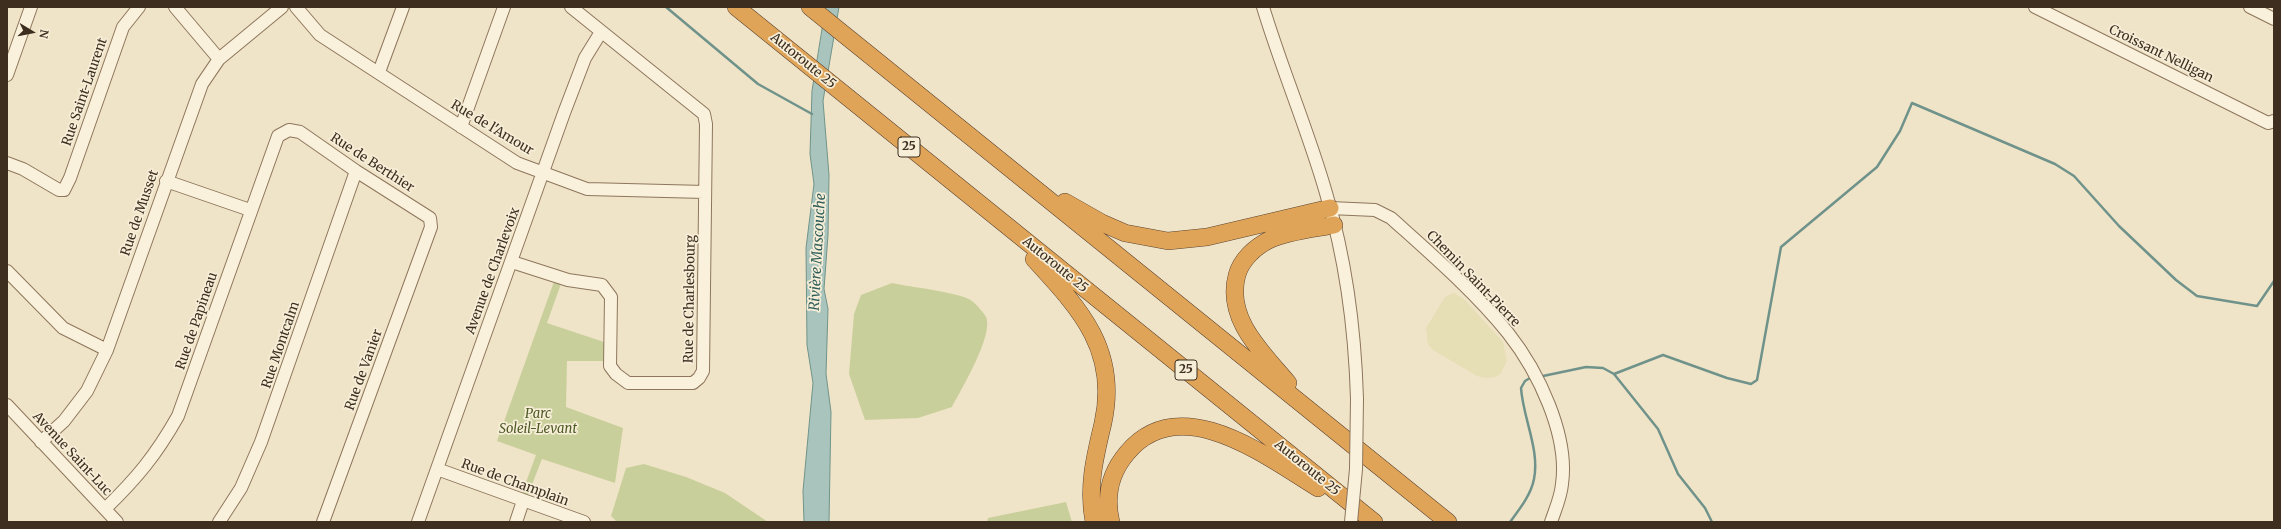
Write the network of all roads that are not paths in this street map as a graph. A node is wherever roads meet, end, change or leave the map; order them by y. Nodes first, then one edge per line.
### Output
1 (31, 7) edge
2 (139, 7) edge
3 (175, 7) edge
4 (282, 7) edge
5 (296, 7) edge
6 (403, 7) edge
7 (504, 7) edge
8 (571, 7) edge
9 (736, 7) edge
10 (810, 7) edge
11 (1263, 7) edge
12 (2035, 7) edge
13 (2250, 7) edge
14 (2274, 19) edge
15 (601, 32) junction
16 (220, 59) junction
17 (379, 72) junction
18 (7, 75) edge
19 (2274, 121) edge
20 (462, 128) junction
21 (289, 130) joint
22 (7, 163) edge
23 (1008, 167) junction
24 (356, 171) junction
25 (543, 173) junction
26 (166, 181) junction
27 (705, 192) junction
28 (1330, 208) junction
29 (250, 210) junction
30 (1348, 210) junction
31 (998, 219) junction
32 (1334, 225) junction
33 (431, 227) joint
34 (512, 262) junction
35 (7, 271) edge
36 (106, 350) junction
37 (7, 405) edge
38 (1309, 410) junction
39 (42, 442) junction
40 (437, 469) junction
41 (523, 501) junction
42 (105, 509) junction
43 (117, 522) edge
44 (219, 522) edge
45 (323, 522) edge
46 (418, 522) edge
47 (516, 522) edge
48 (584, 522) edge
49 (1094, 522) edge
50 (1111, 522) edge
51 (1351, 522) edge
52 (1373, 522) edge
53 (1448, 522) edge
54 (1551, 522) edge

1 - 18 street
2 - 22 street, Rue Saint-Laurent
3 - 16 street
4 - 16 street, Rue de Musset
5 - 17 street, Rue de l'Amour
6 - 17 street
7 - 20 street
8 - 15 street, Rue de Charlesbourg
9 - 31 highway, Autoroute 25 / 25
10 - 23 highway
11 - 28 street
12 - 19 street, Croissant Nelligan
13 - 14 street
15 - 25 street, Avenue de Charlevoix
15 - 27 street, Rue de Charlesbourg
16 - 26 street, Rue de Musset
17 - 20 street, Rue de l'Amour
20 - 25 street, Rue de l'Amour
21 - 24 street, Rue de Berthier
21 - 29 street, Rue de Papineau
23 - 28 highway
23 - 38 highway
24 - 33 street, Rue de Berthier
24 - 44 street, Rue Montcalm
25 - 27 street, Rue de l'Amour
25 - 34 street, Avenue de Charlevoix
26 - 29 street
26 - 36 street, Rue de Musset
27 - 34 street, Rue de Charlesbourg
28 - 30 street, Chemin Saint-Pierre
28 - 32 street
29 - 42 street, Rue de Papineau
30 - 32 street
30 - 54 street, Chemin Saint-Pierre
31 - 49 highway
31 - 52 highway, Autoroute 25 / 25
32 - 38 highway
32 - 51 street, bridge
33 - 45 street, Rue de Vanier
34 - 40 street, Avenue de Charlevoix
35 - 36 street
36 - 39 street, Rue de Musset
37 - 39 street, Avenue Saint-Luc
38 - 53 highway
39 - 42 street, Avenue Saint-Luc
40 - 41 street, Rue de Champlain
40 - 46 street, Avenue de Charlevoix
41 - 47 street
41 - 48 street, Rue de Champlain
42 - 43 street, Avenue Saint-Luc
50 - 52 highway

